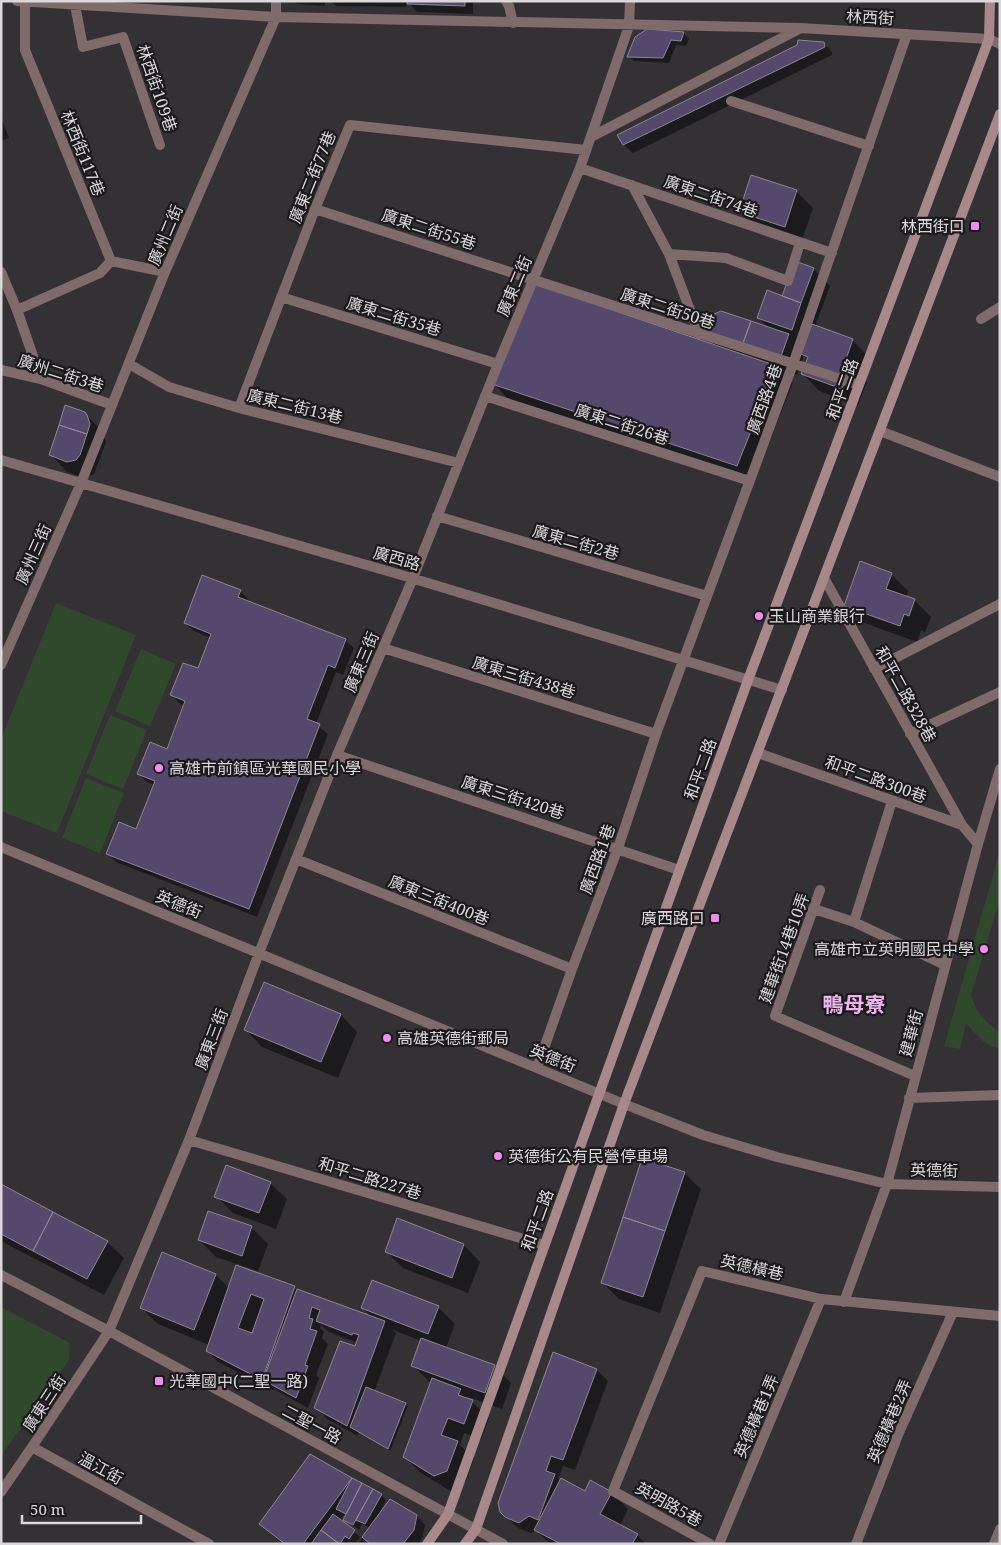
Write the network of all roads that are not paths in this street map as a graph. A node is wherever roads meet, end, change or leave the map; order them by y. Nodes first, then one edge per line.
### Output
1 (17, 1) edge
2 (276, 1) edge
3 (630, 1) edge
4 (990, 1) edge
5 (25, 2) edge
6 (56, 2) edge
7 (511, 3) edge
8 (75, 5) junction
9 (276, 17) junction
10 (514, 23) junction
11 (630, 26) junction
12 (800, 28) junction
13 (907, 34) junction
14 (989, 39) junction
15 (1000, 44) edge
16 (731, 101) dead end
17 (1000, 114) edge
18 (591, 137) junction
19 (160, 144) dead end
20 (869, 146) junction
21 (586, 150) junction
22 (580, 168) junction
23 (632, 184) junction
24 (315, 209) junction
25 (800, 243) junction
26 (832, 253) junction
27 (669, 254) junction
28 (111, 261) junction
29 (1, 272) edge
30 (165, 272) junction
31 (533, 279) junction
32 (281, 297) junction
33 (1000, 307) edge
34 (18, 310) junction
35 (981, 319) dead end
36 (699, 334) junction
37 (129, 364) junction
38 (498, 364) junction
39 (793, 364) junction
40 (1, 370) edge
41 (41, 379) junction
42 (859, 385) junction
43 (485, 396) junction
44 (112, 405) junction
45 (239, 408) junction
46 (880, 430) junction
47 (1, 460) edge
48 (458, 463) junction
49 (1000, 477) edge
50 (750, 481) junction
51 (81, 483) junction
52 (437, 516) junction
53 (413, 578) junction
54 (824, 578) junction
55 (707, 596) junction
56 (1000, 604) edge
57 (384, 648) junction
58 (683, 661) junction
59 (1, 665) edge
60 (874, 669) junction
61 (748, 680) junction
62 (782, 690) junction
63 (1000, 692) edge
64 (656, 734) junction
65 (910, 734) junction
66 (758, 753) junction
67 (337, 755) junction
68 (1000, 769) edge
69 (892, 801) junction
70 (962, 825) junction
71 (978, 844) junction
72 (1, 847) edge
73 (618, 848) junction
74 (296, 859) junction
75 (679, 870) junction
76 (820, 890) dead end
77 (814, 909) junction
78 (854, 922) junction
79 (259, 953) junction
80 (945, 965) junction
81 (572, 969) junction
82 (537, 1068) junction
83 (915, 1076) junction
84 (599, 1093) junction
85 (1000, 1095) edge
86 (909, 1098) junction
87 (624, 1104) junction
88 (189, 1140) junction
89 (887, 1184) junction
90 (1000, 1187) edge
91 (544, 1245) junction
92 (1, 1275) edge
93 (821, 1299) junction
94 (844, 1302) junction
95 (953, 1312) junction
96 (1000, 1316) edge
97 (109, 1331) junction
98 (32, 1447) junction
99 (613, 1490) joint
100 (1, 1492) edge
101 (448, 1514) junction
102 (476, 1529) junction
103 (1000, 1529) edge
104 (209, 1544) edge
105 (427, 1544) edge
106 (465, 1544) edge
107 (503, 1544) edge
108 (710, 1544) edge
109 (719, 1544) edge
110 (856, 1544) edge
111 (994, 1544) edge

1 - 5 street, 林西街
2 - 9 street, 廣州二街
3 - 11 street, 廣東二街
4 - 14 street, 和平二路
5 - 6 street, 林西街
5 - 28 street, 林西街117巷
6 - 8 street, 林西街
7 - 10 street
8 - 9 street, 林西街
8 - 19 street, 林西街109巷
9 - 10 street, 林西街
9 - 30 street, 廣州二街
10 - 11 street, 林西街
11 - 12 street, 林西街
11 - 18 street, 廣東二街
12 - 13 street, 林西街
12 - 18 street
13 - 14 street, 林西街
13 - 20 street, 廣西路4巷
14 - 15 street, 林西街
14 - 42 street, 和平二路
16 - 20 street
17 - 46 street
18 - 21 street, 廣東二街
20 - 26 street, 廣西路4巷
21 - 22 street, 廣東二街
21 - 24 street, 廣東二街77巷
22 - 23 street, 廣東二街74巷
22 - 31 street, 廣東二街
23 - 25 street, 廣東二街74巷
23 - 27 street
24 - 31 street, 廣東二街55巷
24 - 32 street, 廣東二街77巷
25 - 26 street, 廣東二街74巷
25 - 27 street
26 - 39 street, 廣西路4巷
27 - 36 street
28 - 30 street
28 - 34 street
29 - 34 street
30 - 37 street, 廣州二街
31 - 36 street, 廣東二街50巷
31 - 38 street, 廣東二街
32 - 38 street, 廣東二街35巷
32 - 45 street, 廣東二街77巷
33 - 35 street
34 - 41 street
36 - 39 street, 廣東二街50巷
37 - 44 street, 廣州二街
37 - 45 street, 廣東二街13巷
38 - 43 street, 廣東二街
39 - 42 street, 廣東二街50巷
39 - 50 street, 廣西路4巷
40 - 41 street, 廣州二街3巷
41 - 44 street, 廣州二街3巷
42 - 61 street, 和平二路
43 - 48 street, 廣東二街
43 - 50 street, 廣東二街26巷
44 - 51 street, 廣州二街
45 - 48 street, 廣東二街13巷
46 - 49 street
46 - 54 street
47 - 51 street, 廣西路
48 - 52 street, 廣東二街
50 - 55 street, 廣西路4巷
51 - 53 street, 廣西路
51 - 59 street, 廣州三街
52 - 53 street, 廣東二街
52 - 55 street, 廣東二街2巷
53 - 57 street, 廣東三街
53 - 58 street, 廣西路
54 - 60 street, 和平二路328巷
54 - 62 street
55 - 58 street, 廣西路4巷
56 - 60 street
57 - 64 street, 廣東三街438巷
57 - 67 street, 廣東三街
58 - 61 street, 廣西路
58 - 64 street, 廣西路1巷
60 - 65 street, 和平二路328巷
61 - 62 street, 廣西路
61 - 75 street, 和平二路
62 - 66 street
63 - 65 street
64 - 73 street, 廣西路1巷
65 - 70 street, 和平二路328巷
66 - 69 street, 和平二路300巷
66 - 87 street
67 - 73 street, 廣東三街420巷
67 - 74 street, 廣東三街
68 - 71 street, 建華街
69 - 70 street, 和平二路300巷
69 - 78 street
70 - 71 street
71 - 80 street, 建華街
72 - 79 street, 英德街
73 - 75 street, 廣東三街420巷
73 - 81 street, 廣西路1巷
74 - 79 street, 廣東三街
74 - 81 street, 廣東三街400巷
75 - 84 street, 和平二路
76 - 77 street, 建華街14巷10弄
77 - 78 street
77 - 83 street, 建華街14巷10弄
78 - 80 street
79 - 82 street, 英德街
79 - 88 street, 廣東三街
80 - 83 street, 建華街
81 - 82 street, 廣西路1巷
82 - 84 street, 英德街
83 - 86 street, 建華街
84 - 87 street, 英德街
84 - 91 street, 和平二路
85 - 86 street
86 - 89 street, 建華街
87 - 89 street, 英德街
87 - 102 street
88 - 91 street, 和平二路227巷
88 - 97 street, 廣東三街
89 - 90 street, 英德街
89 - 94 street, 建華街
91 - 101 street, 和平二路
92 - 97 street, 二聖一路
93 - 94 street, 英德橫巷
93 - 99 street, 英德橫巷
93 - 109 street, 英德橫巷1弄
94 - 95 street, 英德橫巷
95 - 96 street, 英德橫巷
95 - 110 street, 英德橫巷2弄
97 - 98 street, 廣東三街
97 - 101 street, 二聖一路
98 - 100 street, 廣東三街
98 - 104 street, 溫江街
99 - 108 street, 英明路5巷
101 - 102 street, 二聖一路
101 - 105 street, 和平二路
102 - 106 street
102 - 107 street, 二聖一路
103 - 111 street

